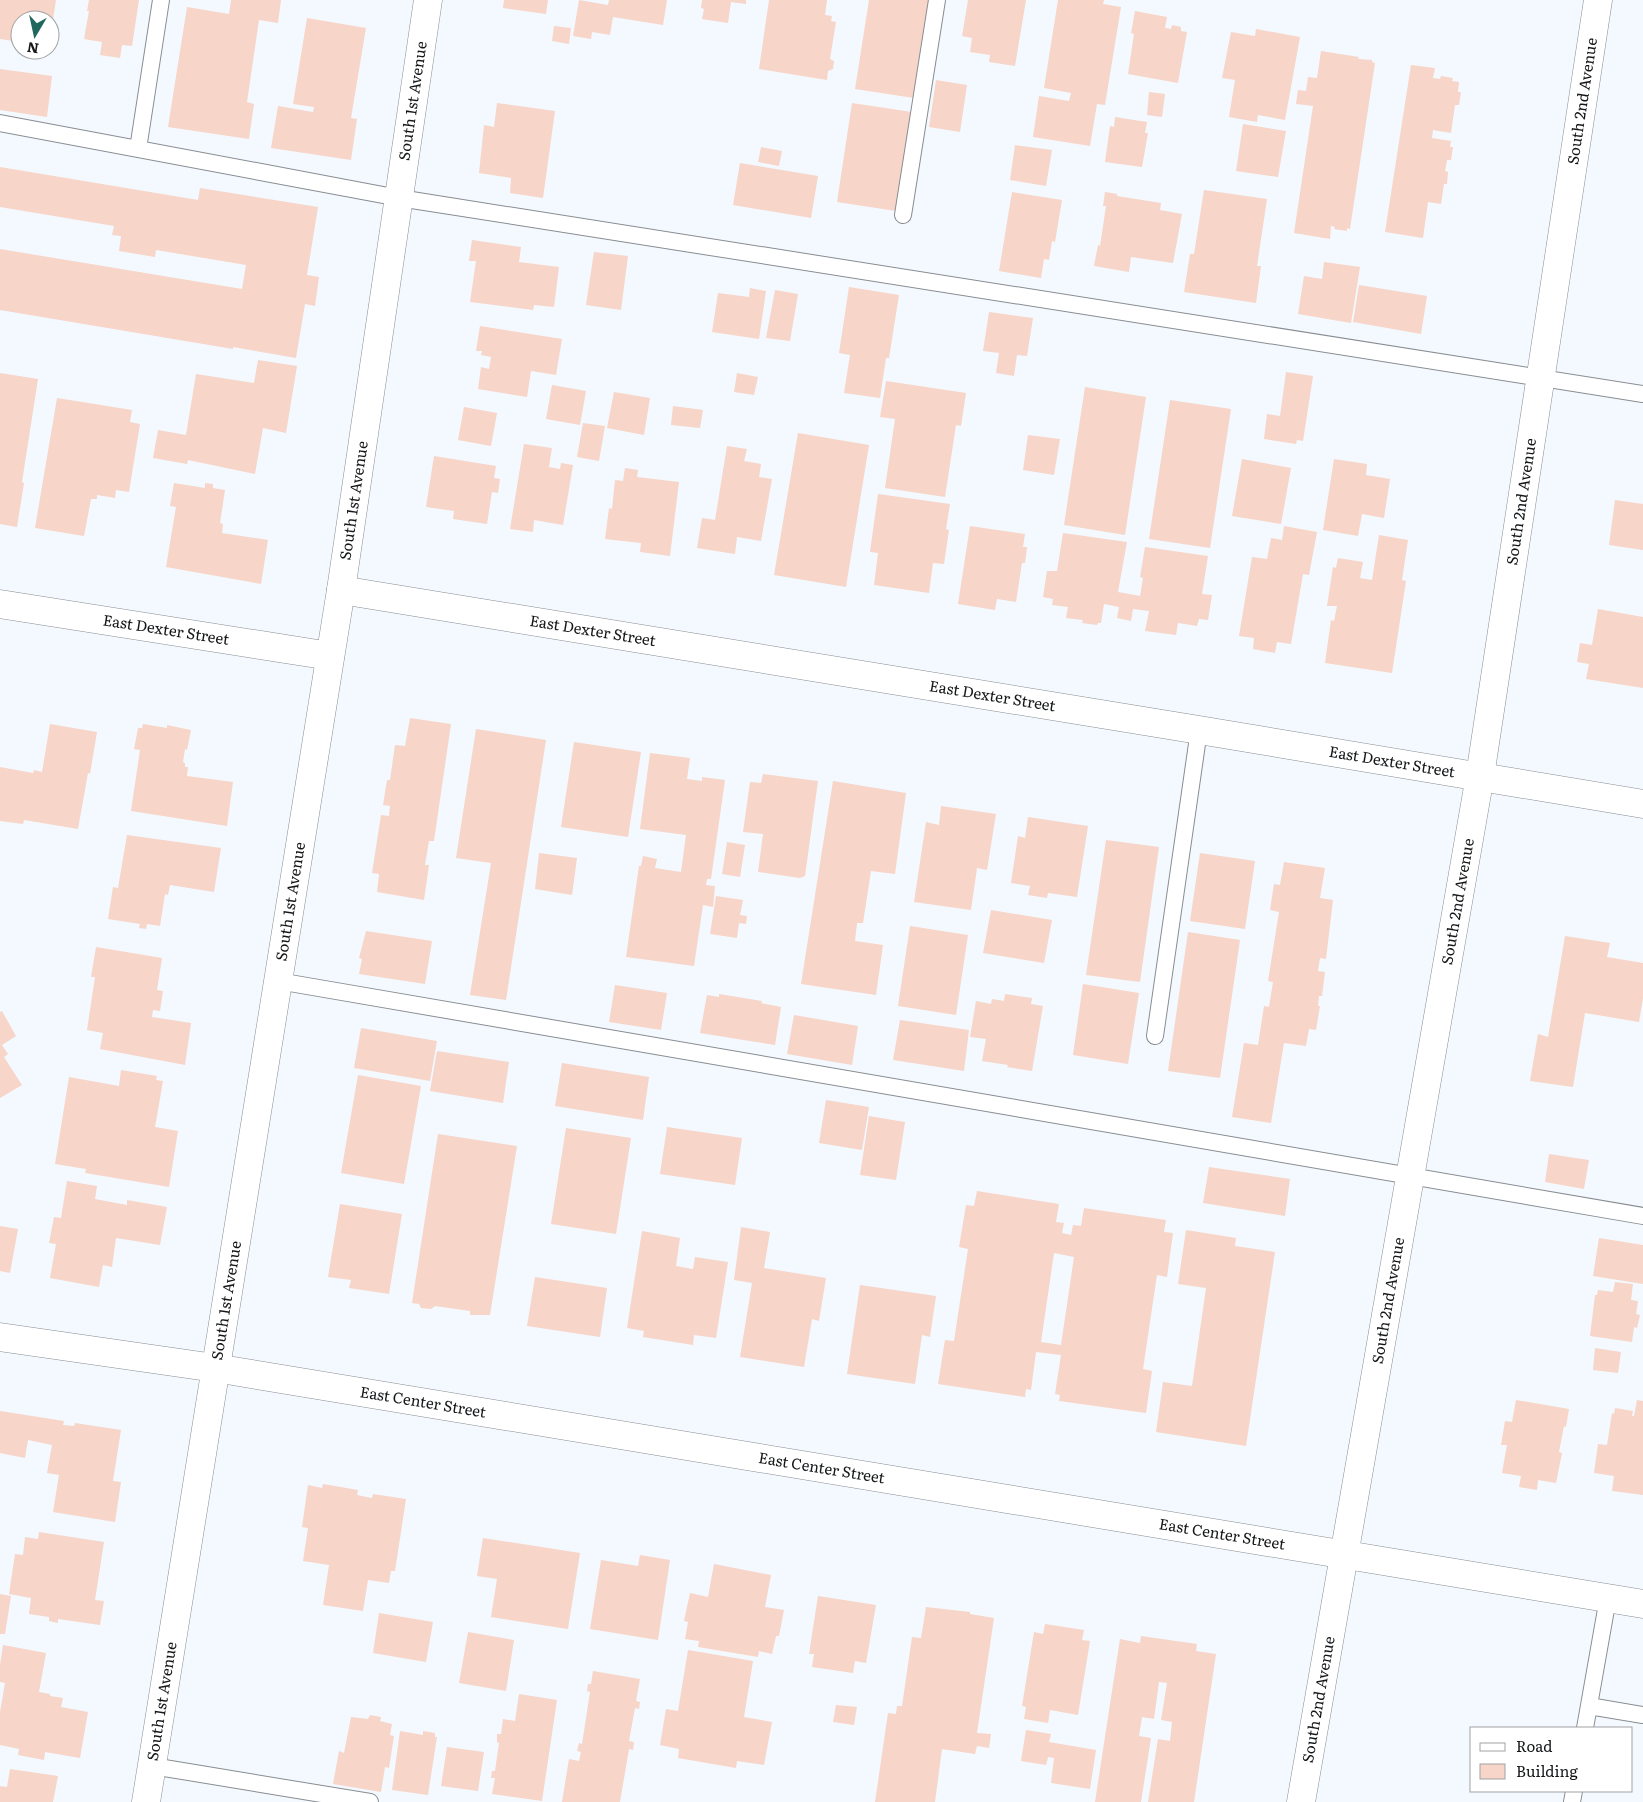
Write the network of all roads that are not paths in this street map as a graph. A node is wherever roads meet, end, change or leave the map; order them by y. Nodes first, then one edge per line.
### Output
1 (161, 0) edge
2 (428, 0) edge
3 (936, 0) edge
4 (1598, 0) edge
5 (0, 123) edge
6 (138, 149) junction
7 (399, 198) junction
8 (903, 215) dead end
9 (1540, 377) junction
10 (1643, 394) edge
11 (341, 590) junction
12 (0, 604) edge
13 (330, 656) junction
14 (1199, 730) junction
15 (1480, 776) junction
16 (1643, 804) edge
17 (278, 981) junction
18 (1155, 1036) dead end
19 (1409, 1176) junction
20 (1643, 1216) edge
21 (0, 1337) edge
22 (215, 1368) junction
23 (1343, 1554) junction
24 (1608, 1598) junction
25 (1643, 1604) edge
26 (1589, 1706) junction
27 (1643, 1715) edge
28 (1585, 1727) edge
29 (152, 1766) junction
30 (146, 1802) edge
31 (370, 1802) edge
32 (1301, 1802) edge

1 - 6 lane
2 - 7 street, South 1st Avenue
3 - 8 lane
4 - 9 street, South 2nd Avenue
5 - 6 lane
6 - 7 lane
7 - 9 lane
7 - 11 street, South 1st Avenue
9 - 10 lane
9 - 15 street, South 2nd Avenue
11 - 13 street, South 1st Avenue
11 - 14 street, East Dexter Street
12 - 13 street, East Dexter Street
13 - 17 street, South 1st Avenue
14 - 15 street, East Dexter Street
14 - 18 lane
15 - 16 street, East Dexter Street
15 - 19 street, South 2nd Avenue
17 - 19 lane
17 - 22 street, South 1st Avenue
19 - 20 lane
19 - 23 street, South 2nd Avenue
21 - 22 street, East Center Street
22 - 23 street, East Center Street
22 - 29 street, South 1st Avenue
23 - 24 street, East Center Street
23 - 32 street, South 2nd Avenue
24 - 25 street, East Center Street
24 - 26 lane
26 - 27 lane
26 - 28 lane
29 - 30 street, South 1st Avenue
29 - 31 lane

